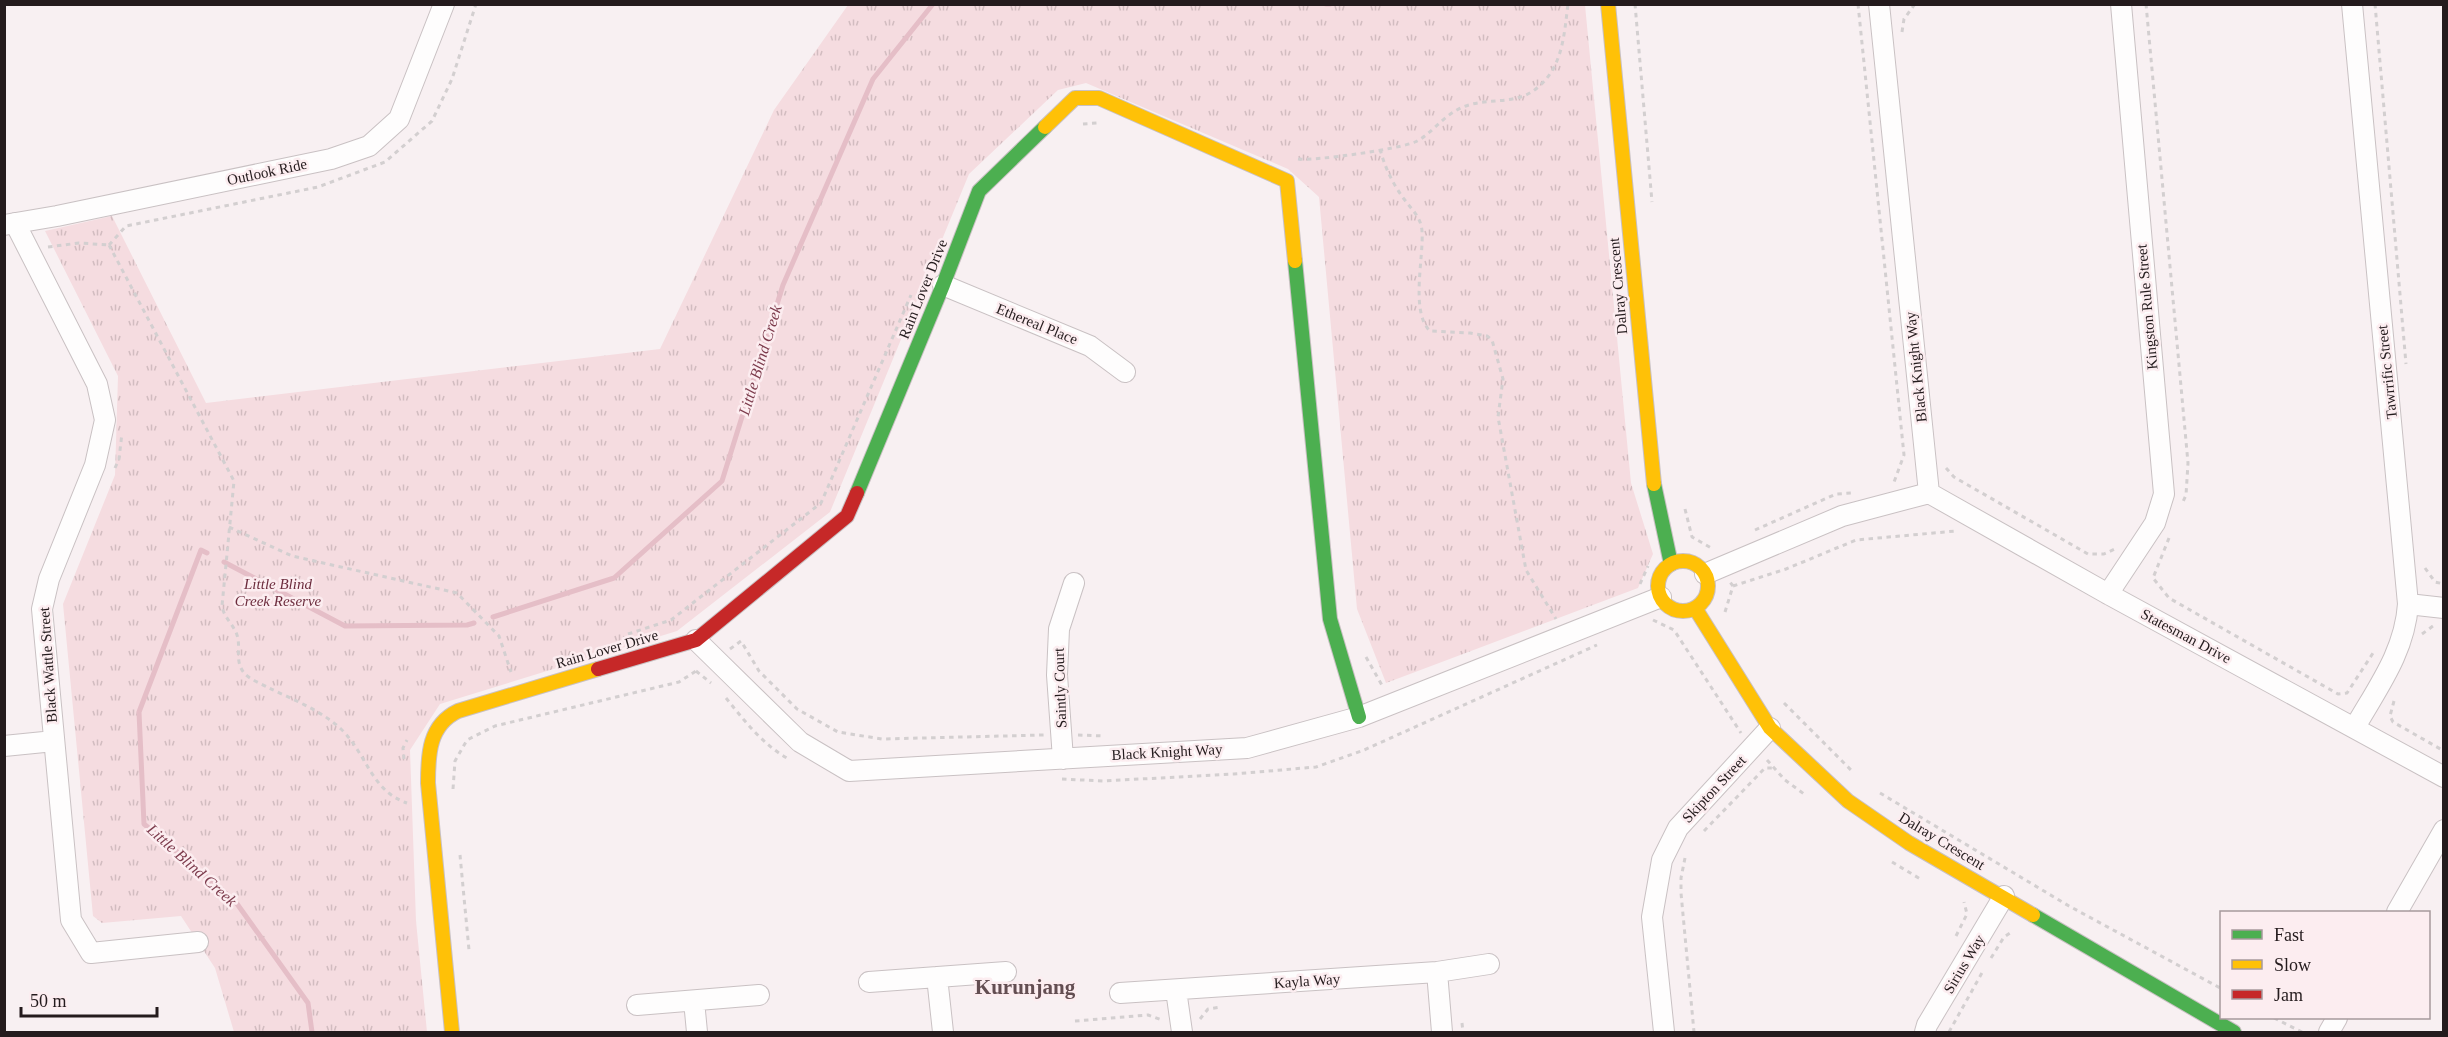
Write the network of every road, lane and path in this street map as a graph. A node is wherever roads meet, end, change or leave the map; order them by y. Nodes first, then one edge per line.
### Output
1 (444, 4) edge
2 (1608, 4) edge
3 (1635, 4) edge
4 (1858, 4) edge
5 (1879, 4) edge
6 (1915, 4) edge
7 (2121, 4) edge
8 (2146, 4) edge
9 (2352, 4) edge
10 (2375, 4) edge
11 (1903, 41) dead end
12 (1380, 149) dead end
13 (1653, 212) dead end
14 (10, 224) edge
15 (28, 250) junction
16 (943, 285) junction
17 (1125, 372) dead end
18 (2407, 373) dead end
19 (122, 431) dead end
20 (1946, 460) dead end
21 (115, 468) dead end
22 (1893, 486) dead end
23 (1856, 492) dead end
24 (1929, 493) junction
25 (1684, 505) dead end
26 (2180, 510) dead end
27 (229, 527) junction
28 (1965, 530) dead end
29 (1754, 531) dead end
30 (2169, 537) dead end
31 (2122, 542) dead end
32 (1649, 563) dead end
33 (1671, 564) junction
34 (2424, 566) dead end
35 (1714, 570) junction
36 (1074, 583) dead end
37 (2444, 584) edge
38 (1733, 586) junction
39 (2108, 594) junction
40 (1653, 600) junction
41 (2408, 604) junction
42 (1695, 608) junction
43 (2442, 616) edge
44 (1729, 620) dead end
45 (1557, 621) dead end
46 (2419, 637) dead end
47 (696, 640) junction
48 (2378, 645) dead end
49 (715, 658) junction
50 (511, 672) dead end
51 (1384, 688) dead end
52 (2397, 692) dead end
53 (1782, 700) dead end
54 (1356, 709) junction
55 (2355, 727) junction
56 (1770, 728) junction
57 (1062, 735) junction
58 (1108, 736) dead end
59 (54, 741) junction
60 (4, 746) edge
61 (1754, 746) junction
62 (2444, 751) edge
63 (1063, 759) junction
64 (1774, 768) junction
65 (1852, 770) dead end
66 (2444, 777) edge
67 (1878, 791) dead end
68 (1804, 794) dead end
69 (454, 797) dead end
70 (408, 803) dead end
71 (2444, 830) edge
72 (1697, 837) dead end
73 (459, 848) dead end
74 (1685, 858) dead end
75 (1890, 860) dead end
76 (1927, 882) dead end
77 (2004, 896) junction
78 (1955, 897) dead end
79 (2398, 911) edge
80 (1992, 917) junction
81 (198, 942) dead end
82 (470, 953) dead end
83 (1489, 964) dead end
84 (1006, 972) dead end
85 (1437, 972) junction
86 (937, 977) junction
87 (869, 982) dead end
88 (2220, 988) edge
89 (1176, 990) junction
90 (1120, 993) dead end
91 (759, 995) dead end
92 (694, 1001) junction
93 (637, 1005) dead end
94 (1231, 1005) dead end
95 (2278, 1019) edge
96 (1075, 1021) dead end
97 (1462, 1022) dead end
98 (1201, 1024) dead end
99 (1175, 1028) edge
100 (452, 1032) edge
101 (697, 1032) edge
102 (943, 1032) edge
103 (1442, 1032) edge
104 (1463, 1032) edge
105 (1664, 1032) edge
106 (1694, 1032) edge
107 (1925, 1032) edge
108 (1949, 1032) edge
109 (2234, 1032) edge
110 (2302, 1032) edge

1 - 14 street, Outlook Ride
2 - 33 street, Dalray Crescent
3 - 13 path
4 - 22 path
5 - 24 street, Black Knight Way
6 - 11 path
7 - 39 street, Kingston Rule Street
8 - 26 path
9 - 41 street, Tawrrific Street
10 - 18 path
12 - 45 path
14 - 15 street, Black Wattle Street
15 - 27 path
15 - 59 street, Black Wattle Street
16 - 17 street, Ethereal Place
16 - 47 street, Rain Lover Drive
16 - 54 street, Rain Lover Drive
19 - 21 path
20 - 31 path
23 - 29 path
24 - 35 street
24 - 39 street, Statesman Drive
25 - 35 path
27 - 50 path
27 - 70 path
28 - 38 path
30 - 48 path
32 - 40 path
33 - 35 street
33 - 40 street
34 - 37 path
35 - 38 path
35 - 42 street
36 - 57 street, Saintly Court
38 - 44 path
39 - 55 street, Statesman Drive
40 - 42 street
40 - 54 street, Black Knight Way
40 - 61 path
41 - 43 street
41 - 55 street, Tawrrific Street
42 - 56 street, Dalray Crescent
43 - 46 path
47 - 49 street, Black Knight Way
47 - 100 street, Rain Lover Drive
49 - 57 path
49 - 63 street, Black Knight Way
49 - 69 path
51 - 54 path
52 - 62 path
53 - 65 path
54 - 63 street, Black Knight Way
55 - 66 street, Statesman Drive
56 - 61 street, Skipton Street
56 - 77 street, Dalray Crescent
57 - 58 path
57 - 63 street, Saintly Court
59 - 60 street
59 - 81 street, Black Wattle Street
61 - 64 path
61 - 105 street, Skipton Street
64 - 68 path
64 - 72 path
67 - 88 path
71 - 79 street
73 - 82 path
74 - 106 path
75 - 76 path
77 - 80 street, Sirius Way
77 - 109 street, Dalray Crescent
78 - 80 path
80 - 107 street, Sirius Way
80 - 108 path
83 - 85 street, Kayla Way
84 - 86 street
85 - 89 street, Kayla Way
85 - 103 street
86 - 87 street
86 - 102 street
89 - 90 street, Kayla Way
89 - 99 street
91 - 92 street
92 - 93 street
92 - 101 street
94 - 98 path
95 - 110 path
96 - 99 path
97 - 104 path

